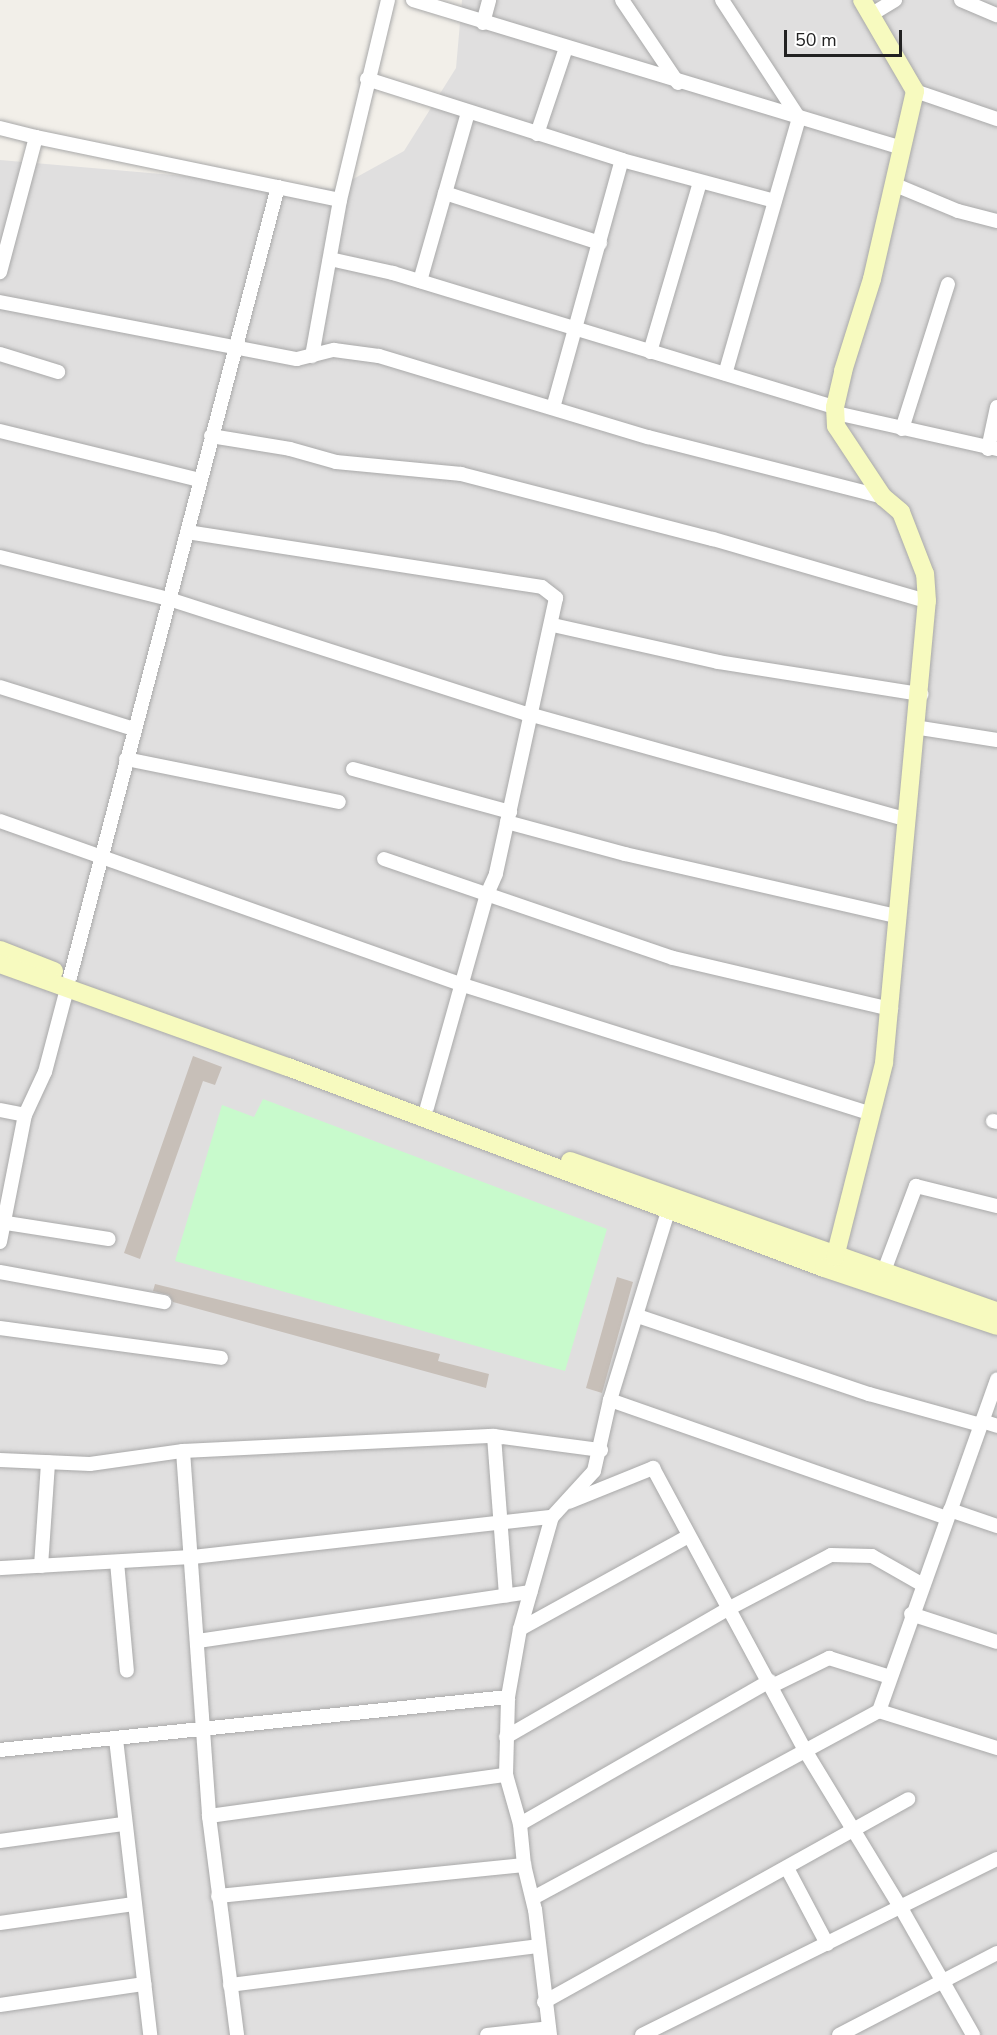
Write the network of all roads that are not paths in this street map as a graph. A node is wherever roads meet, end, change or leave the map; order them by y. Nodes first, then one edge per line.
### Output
1 (388, 0) edge
2 (413, 0) edge
3 (489, 0) edge
4 (622, 0) edge
5 (722, 0) edge
6 (895, 0) edge
7 (961, 0) edge
8 (867, 7) edge
9 (997, 15) edge
10 (483, 23) junction
11 (566, 48) junction
12 (367, 79) junction
13 (678, 82) junction
14 (915, 92) junction
15 (468, 113) junction
16 (799, 118) junction
17 (997, 119) edge
18 (0, 128) edge
19 (537, 134) junction
20 (36, 137) junction
21 (902, 148) junction
22 (622, 160) junction
23 (700, 182) junction
24 (894, 184) junction
25 (278, 187) junction
26 (445, 193) junction
27 (340, 200) junction
28 (775, 201) junction
29 (997, 221) edge
30 (600, 243) junction
31 (330, 260) junction
32 (0, 272) edge
33 (420, 281) junction
34 (948, 284) dead end
35 (0, 302) edge
36 (577, 330) junction
37 (236, 346) junction
38 (650, 352) junction
39 (0, 354) edge
40 (312, 356) junction
41 (58, 372) dead end
42 (725, 374) junction
43 (997, 407) edge
44 (553, 408) junction
45 (836, 410) junction
46 (902, 429) junction
47 (0, 430) edge
48 (211, 436) junction
49 (992, 449) edge
50 (200, 480) junction
51 (883, 497) junction
52 (187, 532) junction
53 (0, 557) edge
54 (172, 600) junction
55 (927, 602) junction
56 (553, 625) junction
57 (0, 687) edge
58 (921, 694) junction
59 (532, 716) junction
60 (915, 727) junction
61 (134, 729) junction
62 (997, 740) edge
63 (126, 759) junction
64 (352, 769) dead end
65 (339, 802) dead end
66 (509, 817) junction
67 (907, 820) junction
68 (0, 821) edge
69 (102, 856) junction
70 (384, 859) dead end
71 (487, 894) junction
72 (895, 916) junction
73 (0, 951) edge
74 (0, 964) edge
75 (68, 983) junction
76 (463, 985) junction
77 (891, 1009) junction
78 (427, 1108) junction
79 (0, 1110) edge
80 (871, 1114) junction
81 (25, 1115) junction
82 (997, 1206) edge
83 (668, 1212) junction
84 (2, 1222) edge
85 (109, 1239) dead end
86 (0, 1242) edge
87 (835, 1257) junction
88 (884, 1271) junction
89 (0, 1272) edge
90 (164, 1302) dead end
91 (997, 1311) edge
92 (638, 1316) junction
93 (997, 1326) edge
94 (0, 1328) edge
95 (221, 1358) dead end
96 (997, 1379) edge
97 (610, 1400) junction
98 (981, 1423) junction
99 (997, 1426) edge
100 (494, 1436) junction
101 (601, 1450) junction
102 (183, 1451) junction
103 (0, 1460) edge
104 (48, 1462) junction
105 (566, 1503) junction
106 (949, 1514) junction
107 (552, 1517) junction
108 (499, 1523) junction
109 (997, 1526) edge
110 (687, 1536) junction
111 (193, 1557) junction
112 (117, 1562) junction
113 (41, 1566) junction
114 (0, 1568) edge
115 (923, 1585) junction
116 (531, 1592) junction
117 (506, 1596) junction
118 (728, 1608) junction
119 (912, 1614) junction
120 (520, 1629) junction
121 (198, 1641) junction
122 (997, 1642) edge
123 (127, 1671) dead end
124 (890, 1677) junction
125 (771, 1684) junction
126 (508, 1697) junction
127 (879, 1711) junction
128 (202, 1729) junction
129 (506, 1737) junction
130 (116, 1739) junction
131 (997, 1748) edge
132 (0, 1750) edge
133 (806, 1752) junction
134 (506, 1775) junction
135 (908, 1799) dead end
136 (209, 1816) junction
137 (123, 1824) junction
138 (520, 1824) junction
139 (853, 1832) junction
140 (0, 1841) edge
141 (997, 1859) edge
142 (524, 1865) junction
143 (787, 1868) junction
144 (218, 1896) junction
145 (532, 1898) junction
146 (134, 1904) junction
147 (901, 1908) junction
148 (0, 1923) edge
149 (827, 1944) junction
150 (539, 1946) junction
151 (997, 1953) edge
152 (944, 1980) junction
153 (144, 1984) junction
154 (230, 1985) junction
155 (543, 2002) junction
156 (0, 2005) edge
157 (549, 2031) edge
158 (150, 2035) edge
159 (237, 2035) edge
160 (487, 2035) edge
161 (642, 2035) edge
162 (839, 2035) edge
163 (973, 2035) edge

1 - 12 street
2 - 10 street
3 - 10 street
4 - 13 street
5 - 16 street
6 - 8 street
7 - 9 street
8 - 14 main road
10 - 11 street
11 - 13 street
11 - 19 street
12 - 15 street
12 - 27 street
13 - 16 street
14 - 17 street
14 - 21 main road
15 - 19 street
15 - 26 street
16 - 21 street
16 - 28 street
18 - 20 street
19 - 22 street
20 - 25 street
20 - 32 street
21 - 24 main road
22 - 23 street
22 - 30 street
23 - 28 street
23 - 38 street
24 - 29 street
24 - 45 main road
25 - 27 street
25 - 37 street
26 - 30 street
26 - 33 street
27 - 31 street
28 - 42 street
30 - 36 street
31 - 33 street
31 - 40 street
33 - 36 street
34 - 46 street
35 - 37 street
36 - 38 street
36 - 44 street
37 - 40 street
37 - 48 street
38 - 42 street
39 - 41 street
40 - 44 street
42 - 45 street
43 - 49 street
44 - 51 street
45 - 46 street
45 - 51 main road
46 - 49 street
47 - 50 street
48 - 50 street
48 - 55 street
50 - 52 street
51 - 55 main road
52 - 54 street
52 - 56 street
53 - 54 street
54 - 59 street
54 - 61 street
55 - 58 main road
56 - 58 street
56 - 59 street
57 - 61 street
58 - 60 main road
59 - 66 street
59 - 67 street
60 - 62 street
60 - 67 main road
61 - 63 street
63 - 65 street
63 - 69 street
64 - 66 street
66 - 71 street
66 - 72 street
67 - 72 main road
68 - 69 street
69 - 75 street
69 - 76 street
70 - 71 street
71 - 76 street
71 - 77 street
72 - 77 main road
73 - 75 main road
74 - 75 main road
75 - 78 main road
75 - 81 street
75 - 83 main road
76 - 78 street
76 - 80 street
77 - 80 main road
78 - 87 main road
79 - 81 street
80 - 87 main road
81 - 84 street
82 - 88 street
83 - 92 street
83 - 93 main road
84 - 85 street
84 - 86 street
87 - 88 main road
88 - 91 main road
89 - 90 street
92 - 97 street
92 - 98 street
94 - 95 street
96 - 98 street
97 - 101 street
97 - 106 street
98 - 99 street
98 - 106 street
100 - 101 street
100 - 102 street
100 - 108 street
101 - 105 street
102 - 104 street
102 - 111 street
103 - 104 street
104 - 113 street
105 - 107 street
105 - 110 street
106 - 109 street
106 - 115 street
107 - 108 street
107 - 116 street
108 - 111 street
108 - 117 street
110 - 118 street
110 - 120 street
111 - 112 street
111 - 121 street
112 - 113 street
112 - 123 street
113 - 114 street
115 - 118 street
115 - 119 street
116 - 117 street
116 - 120 street
117 - 121 street
118 - 125 street
118 - 129 street
119 - 122 street
119 - 124 street
120 - 126 street
121 - 128 street
124 - 125 street
124 - 127 street
125 - 133 street
125 - 138 street
126 - 128 street
126 - 129 street
127 - 131 street
127 - 133 street
128 - 130 street
128 - 136 street
129 - 134 street
130 - 132 street
130 - 137 street
133 - 139 street
133 - 145 street
134 - 136 street
134 - 138 street
135 - 139 street
136 - 144 street
137 - 140 street
137 - 146 street
138 - 142 street
139 - 143 street
139 - 147 street
141 - 147 street
142 - 144 street
142 - 145 street
143 - 149 street
143 - 155 street
144 - 154 street
145 - 150 street
146 - 148 street
146 - 153 street
147 - 149 street
147 - 152 street
149 - 161 street
150 - 154 street
150 - 155 street
151 - 152 street
152 - 162 street
152 - 163 street
153 - 156 street
153 - 158 street
154 - 159 street
155 - 157 street
157 - 160 street

